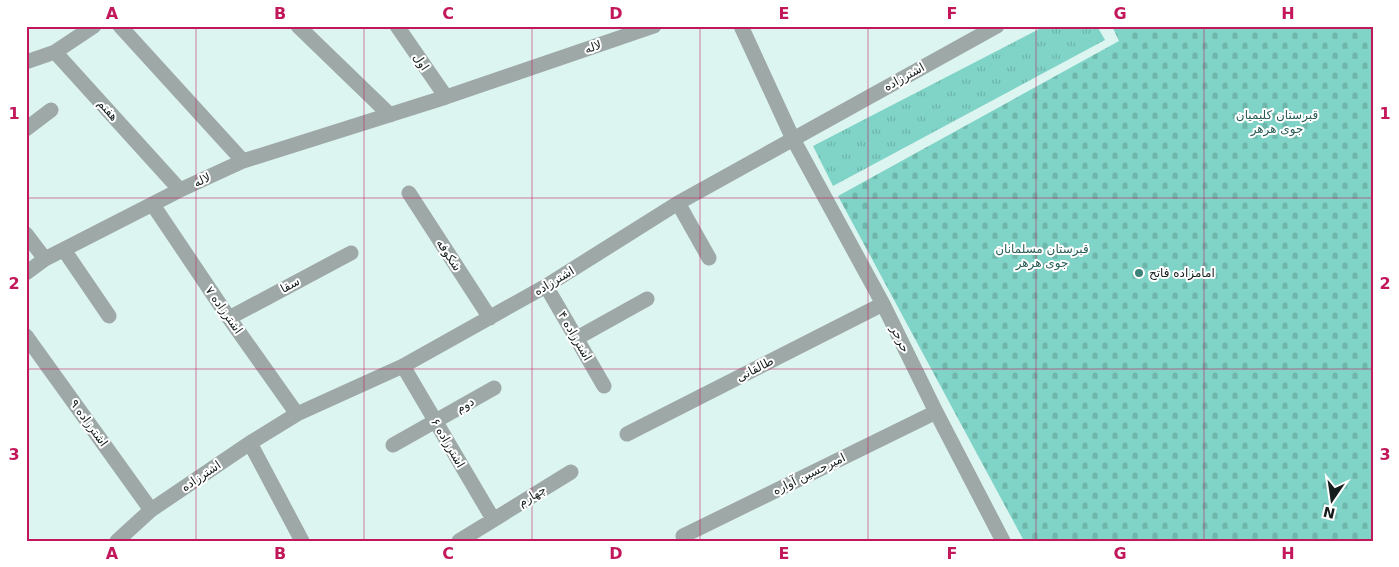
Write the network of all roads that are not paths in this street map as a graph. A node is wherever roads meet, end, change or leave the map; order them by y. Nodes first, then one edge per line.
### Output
1 (94, 26) edge
2 (120, 26) edge
3 (298, 26) edge
4 (398, 26) edge
5 (654, 26) edge
6 (742, 26) edge
7 (997, 26) edge
8 (55, 52) junction
9 (26, 62) edge
10 (446, 97) junction
11 (51, 110) dead end
12 (390, 115) junction
13 (26, 129) edge
14 (793, 139) junction
15 (243, 161) junction
16 (180, 190) junction
17 (409, 193) dead end
18 (678, 203) junction
19 (153, 205) junction
20 (26, 234) edge
21 (64, 250) junction
22 (351, 253) dead end
23 (709, 258) dead end
24 (45, 259) junction
25 (26, 272) edge
26 (546, 286) junction
27 (647, 299) dead end
28 (883, 304) junction
29 (109, 316) dead end
30 (229, 318) junction
31 (490, 318) junction
32 (26, 336) edge
33 (577, 338) junction
34 (403, 366) junction
35 (604, 386) dead end
36 (494, 388) dead end
37 (936, 412) junction
38 (297, 414) junction
39 (435, 421) junction
40 (627, 434) dead end
41 (250, 443) junction
42 (393, 445) dead end
43 (571, 472) dead end
44 (151, 510) junction
45 (492, 520) junction
46 (683, 536) dead end
47 (120, 540) edge
48 (302, 541) edge
49 (459, 541) edge
50 (1003, 541) edge

1 - 8 street
2 - 15 street
3 - 12 street
4 - 10 street, اول
5 - 10 street, لاله
6 - 14 street, حرحر
7 - 14 street, اشترزاده
8 - 9 street
8 - 16 street, هفتم
10 - 12 street, لاله
11 - 13 street
12 - 15 street, لاله
14 - 18 street, اشترزاده
14 - 28 street, حرحر
15 - 16 street, لاله
16 - 19 street, لاله
17 - 31 street, شکوفه
18 - 23 street
18 - 26 street, اشترزاده
19 - 21 street, لاله
19 - 30 street, اشترزاده ۷
20 - 24 street
21 - 24 street, لاله
21 - 29 street
22 - 30 street, سقا
24 - 25 street, لاله
26 - 31 street, اشترزاده
26 - 33 street, اشترزاده ۴
27 - 33 street
28 - 37 street, حرحر
28 - 40 street, طالقانی
30 - 38 street, اشترزاده ۷
31 - 34 street, اشترزاده
32 - 44 street, اشترزاده ۹
33 - 35 street, اشترزاده ۴
34 - 38 street, اشترزاده
34 - 39 street, اشترزاده ۶
36 - 39 street, دوم
37 - 46 street, امیرحسین آواره
37 - 50 street, حرحر
38 - 41 street, اشترزاده
39 - 42 street
39 - 45 street, اشترزاده ۶
41 - 44 street, اشترزاده
41 - 48 street
43 - 45 street, چهارم
44 - 47 street, اشترزاده
45 - 49 street, چهارم

